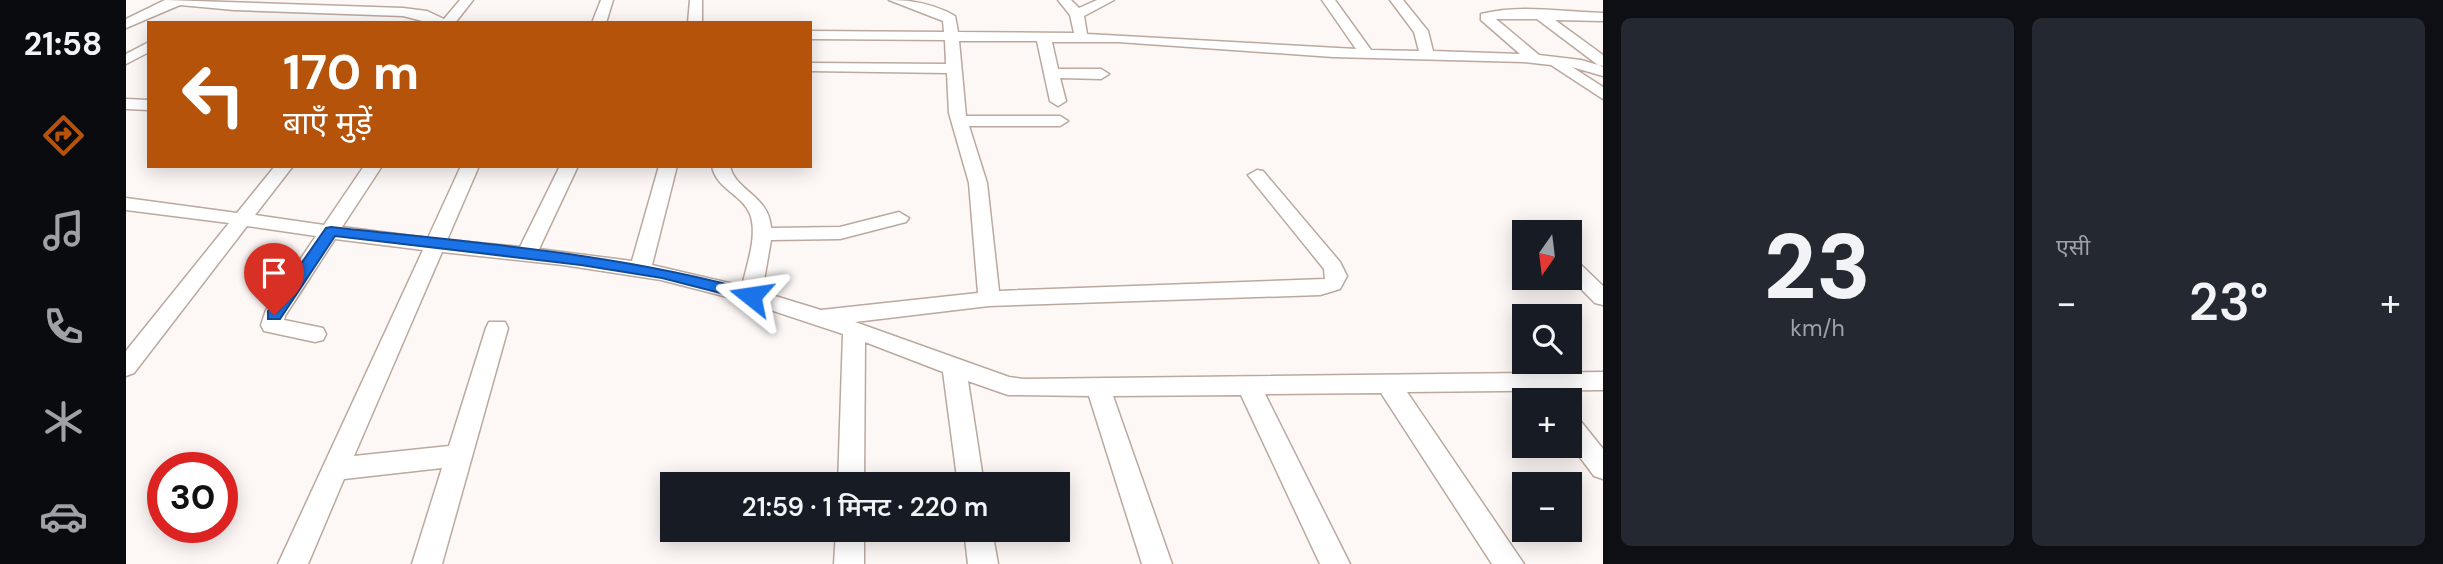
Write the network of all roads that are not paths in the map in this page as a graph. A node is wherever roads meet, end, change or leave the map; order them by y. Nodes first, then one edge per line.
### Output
1 (171, 0) edge
2 (334, 0) edge
3 (404, 0) edge
4 (467, 0) edge
5 (607, 0) edge
6 (696, 0) edge
7 (895, 0) edge
8 (1064, 0) edge
9 (1108, 0) edge
10 (1328, 0) edge
11 (1518, 0) edge
12 (178, 1) edge
13 (1396, 1) edge
14 (263, 4) edge
15 (320, 9) junction
16 (367, 11) junction
17 (389, 12) junction
18 (1077, 14) junction
19 (1538, 14) junction
20 (1603, 17) edge
21 (424, 19) edge
22 (354, 21) edge
23 (450, 21) edge
24 (600, 21) edge
25 (695, 21) edge
26 (126, 24) edge
27 (812, 35) edge
28 (1043, 35) junction
29 (953, 36) junction
30 (1081, 36) junction
31 (126, 42) edge
32 (147, 44) edge
33 (147, 45) edge
34 (1367, 54) junction
35 (1427, 55) junction
36 (1535, 59) junction
37 (126, 60) edge
38 (1551, 60) junction
39 (1581, 64) junction
40 (1603, 64) edge
41 (812, 67) edge
42 (955, 69) junction
43 (1603, 72) edge
44 (1052, 73) junction
45 (1101, 74) dead end
46 (1603, 94) edge
47 (1058, 101) dead end
48 (126, 104) edge
49 (147, 105) edge
50 (959, 121) junction
51 (1060, 121) dead end
52 (282, 168) edge
53 (372, 168) edge
54 (469, 168) edge
55 (568, 168) edge
56 (667, 168) edge
57 (722, 168) edge
58 (1257, 175) dead end
59 (126, 204) edge
60 (242, 217) junction
61 (899, 218) dead end
62 (331, 231) junction
63 (760, 234) junction
64 (434, 245) junction
65 (526, 254) junction
66 (640, 270) junction
67 (1582, 278) edge
68 (751, 296) junction
69 (1603, 298) edge
70 (989, 299) junction
71 (819, 318) junction
72 (496, 328) dead end
73 (854, 331) junction
74 (314, 334) dead end
75 (126, 367) edge
76 (954, 367) junction
77 (1603, 381) edge
78 (1387, 383) junction
79 (1248, 385) junction
80 (1098, 387) junction
81 (1565, 388) edge
82 (1512, 390) edge
83 (1582, 441) edge
84 (458, 456) junction
85 (1603, 468) edge
86 (335, 469) junction
87 (851, 472) edge
88 (969, 472) edge
89 (850, 542) edge
90 (980, 542) edge
91 (293, 564) edge
92 (427, 564) edge
93 (849, 564) edge
94 (983, 564) edge
95 (1157, 564) edge
96 (1335, 564) edge
97 (1509, 564) edge

1 - 12 street
2 - 15 street
3 - 17 street
4 - 23 street
5 - 24 street
6 - 25 street
7 - 29 street
8 - 18 street
9 - 18 street
10 - 34 street
11 - 19 street
12 - 14 street
12 - 26 street
13 - 35 street
14 - 15 street
15 - 16 street
16 - 17 street
16 - 22 street
17 - 21 street
18 - 30 street
19 - 20 street
19 - 36 street
19 - 40 street
27 - 29 street
28 - 29 street
28 - 30 street
28 - 44 street
29 - 42 street
30 - 34 street
31 - 32 street
33 - 37 street
34 - 35 street
35 - 36 street
36 - 38 street
38 - 39 street
38 - 46 street
39 - 40 street
39 - 43 street
41 - 42 street
42 - 50 street
44 - 45 street
44 - 47 street
48 - 49 street
50 - 51 street
50 - 70 street
52 - 60 street
53 - 62 street
54 - 64 street
55 - 65 street
56 - 66 street
57 - 63 street
58 - 70 street
59 - 60 street
60 - 62 street
60 - 75 street
61 - 63 street
62 - 64 street
62 - 74 street
63 - 68 street
64 - 65 street
64 - 86 street
65 - 66 street
66 - 68 street
67 - 69 street
68 - 71 street
70 - 71 street
71 - 73 street
72 - 84 street
73 - 76 street
73 - 87 street
76 - 80 street
76 - 88 street
77 - 81 street
78 - 79 street
78 - 82 street
78 - 97 street
79 - 80 street
79 - 96 street
80 - 95 street
83 - 85 street
84 - 86 street
84 - 92 street
86 - 91 street
89 - 93 street
90 - 94 street

